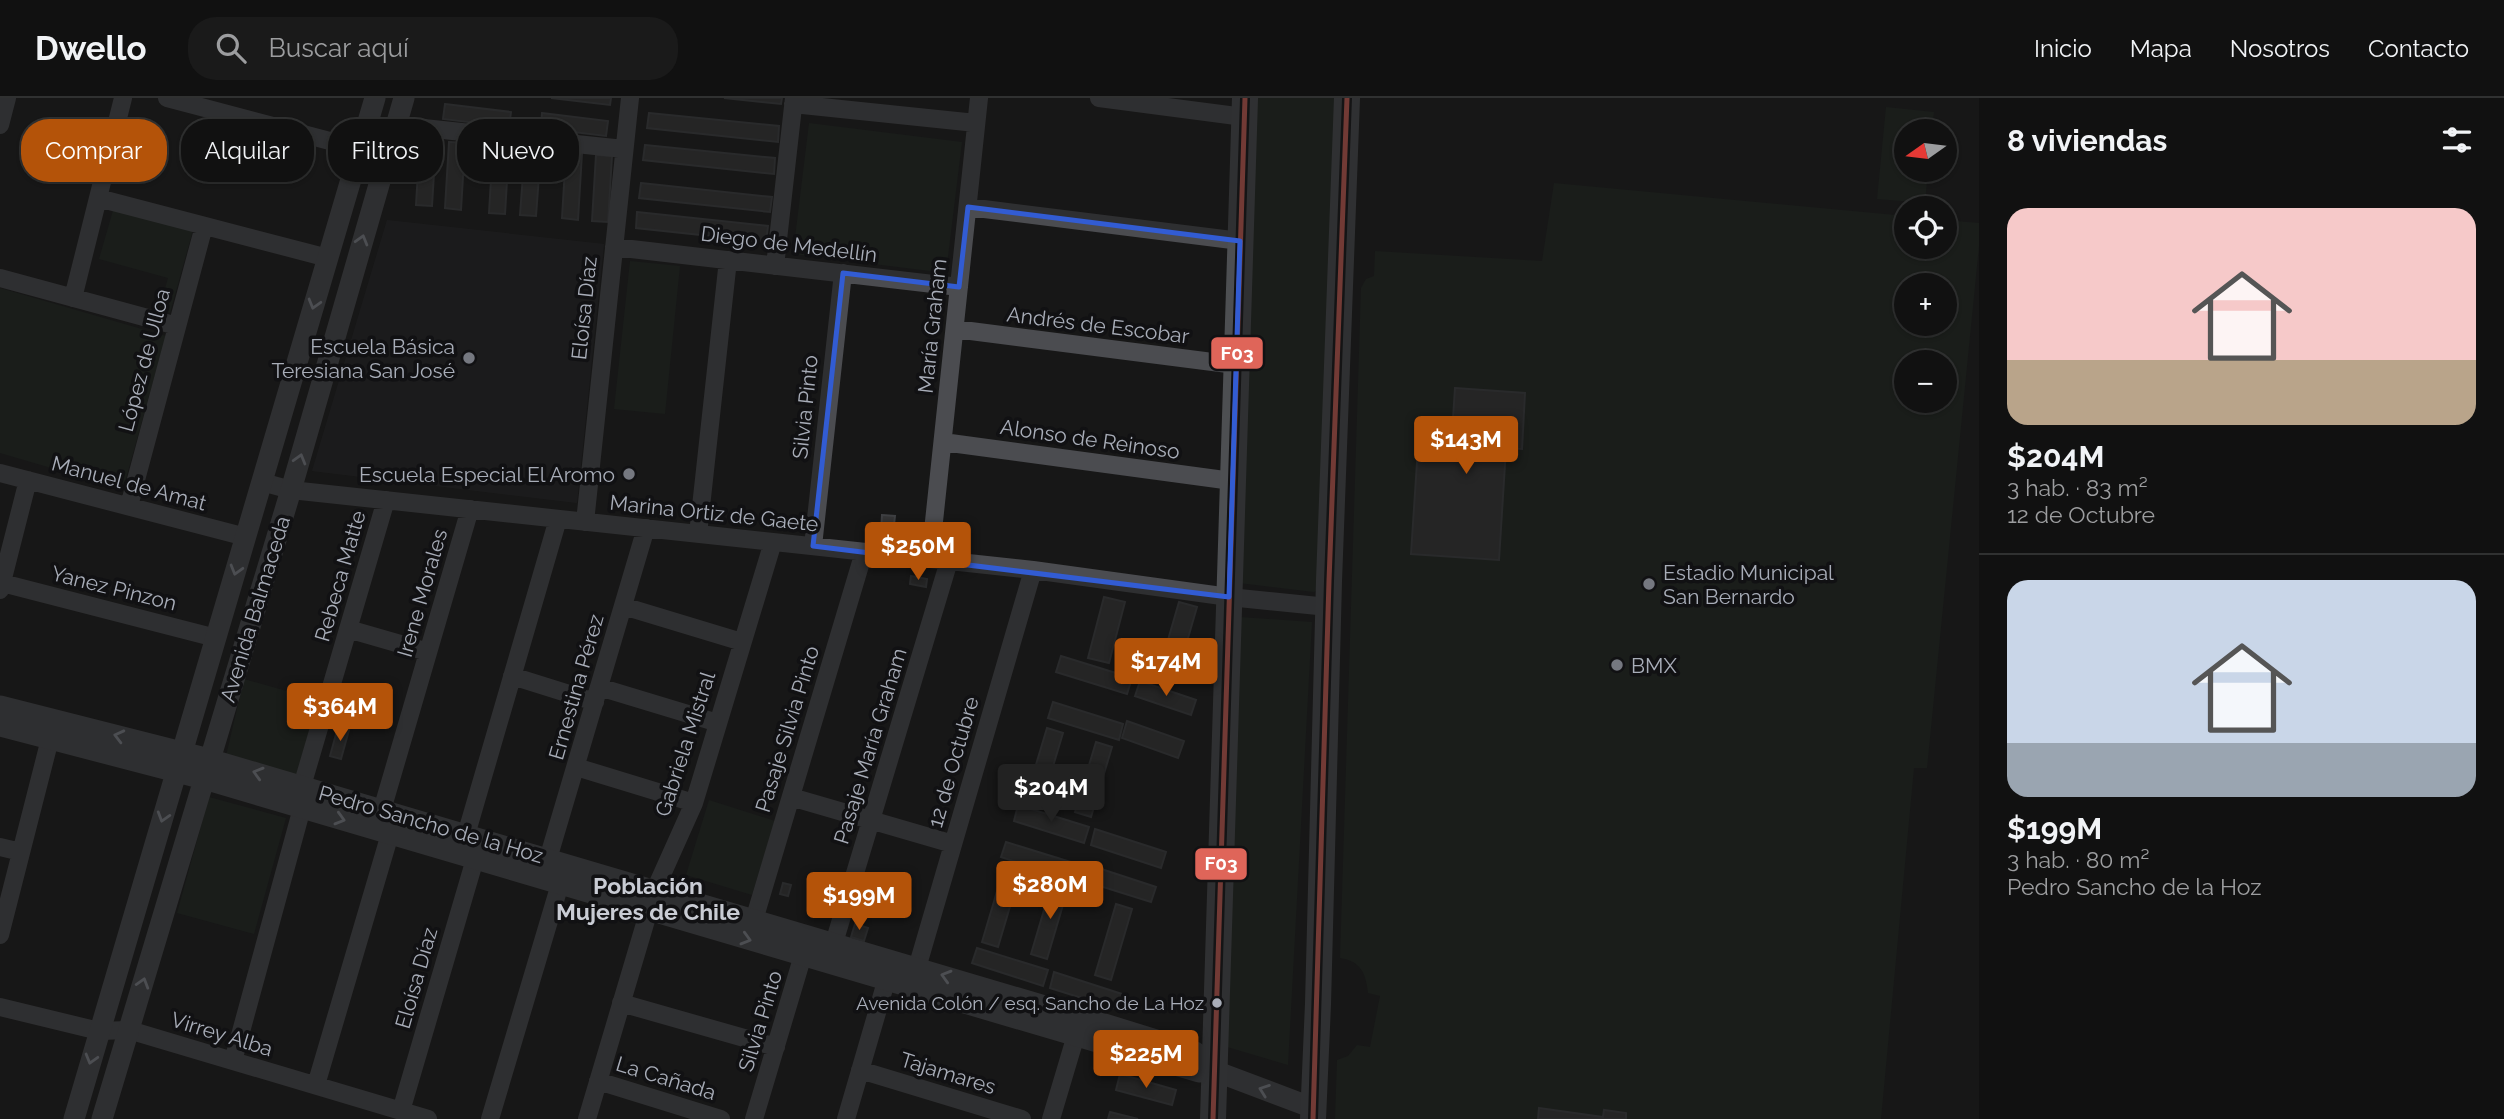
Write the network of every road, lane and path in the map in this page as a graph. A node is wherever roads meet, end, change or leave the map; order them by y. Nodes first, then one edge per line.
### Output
1 (7, 98) edge
2 (123, 98) edge
3 (167, 98) edge
4 (375, 98) edge
5 (404, 98) edge
6 (630, 98) edge
7 (979, 98) edge
8 (1099, 98) edge
9 (1347, 98) edge
10 (793, 101) edge
11 (857, 104) edge
12 (1244, 107) edge
13 (369, 119) edge
14 (397, 119) edge
15 (976, 123) junction
16 (0, 125) edge
17 (443, 130) edge
18 (328, 141) edge
19 (624, 149) junction
20 (350, 182) edge
21 (379, 182) edge
22 (98, 198) junction
23 (968, 207) junction
24 (204, 226) junction
25 (1240, 241) junction
26 (614, 247) junction
27 (328, 258) junction
28 (728, 260) junction
29 (775, 266) junction
30 (842, 273) junction
31 (0, 278) edge
32 (959, 287) junction
33 (73, 298) junction
34 (177, 326) junction
35 (955, 329) junction
36 (1236, 366) junction
37 (943, 442) junction
38 (0, 473) edge
39 (28, 480) junction
40 (1232, 481) junction
41 (262, 482) junction
42 (291, 490) junction
43 (386, 500) junction
44 (129, 506) junction
45 (470, 509) junction
46 (558, 519) junction
47 (584, 522) junction
48 (646, 528) junction
49 (698, 534) junction
50 (246, 537) junction
51 (773, 542) junction
52 (813, 546) junction
53 (864, 552) junction
54 (930, 559) junction
55 (949, 561) junction
56 (1034, 570) junction
57 (1, 587) edge
58 (1228, 597) junction
59 (623, 606) junction
60 (1328, 607) junction
61 (348, 629) junction
62 (216, 638) junction
63 (742, 642) junction
64 (428, 652) junction
65 (512, 676) junction
66 (597, 694) junction
67 (0, 706) edge
68 (718, 723) junction
69 (0, 726) edge
70 (50, 739) junction
71 (179, 761) junction
72 (576, 767) junction
73 (206, 769) junction
74 (302, 786) junction
75 (790, 796) junction
76 (694, 803) junction
77 (302, 808) junction
78 (382, 810) junction
79 (871, 820) junction
80 (390, 834) junction
81 (466, 835) junction
82 (953, 844) junction
83 (0, 847) edge
84 (21, 852) junction
85 (475, 859) junction
86 (548, 859) junction
87 (560, 884) junction
88 (652, 900) junction
89 (754, 920) junction
90 (0, 935) edge
91 (834, 943) junction
92 (806, 946) junction
93 (917, 968) junction
94 (889, 971) junction
95 (621, 1003) junction
96 (0, 1007) edge
97 (1079, 1026) junction
98 (129, 1030) junction
99 (99, 1031) junction
100 (776, 1047) junction
101 (233, 1061) junction
102 (860, 1070) junction
103 (1215, 1071) junction
104 (598, 1081) junction
105 (316, 1086) junction
106 (401, 1111) junction
107 (1313, 1113) edge
108 (107, 1118) edge
109 (74, 1119) edge
110 (428, 1119) edge
111 (489, 1119) edge
112 (587, 1119) edge
113 (721, 1119) edge
114 (754, 1119) edge
115 (846, 1119) edge
116 (1022, 1119) edge
117 (1051, 1119) edge
118 (1213, 1119) edge

1 - 16 street
2 - 22 street
3 - 18 street
4 - 13 street, Avenida Balmaceda
5 - 14 street, Avenida Balmaceda
6 - 19 street, Eloísa Díaz
7 - 15 street, María Graham
8 - 12 street
9 - 60 main road
10 - 11 street
10 - 29 street
11 - 15 street
12 - 25 main road
15 - 23 street, María Graham
17 - 19 street
19 - 26 street, Eloísa Díaz
20 - 27 street, Avenida Balmaceda
42 -> 21 street, Avenida Balmaceda
22 - 24 street
22 - 33 street
23 - 25 street
23 - 32 street, María Graham
24 - 27 street
24 - 34 street, López de Ulloa
25 - 36 main road
26 - 28 street, Diego de Medellín
26 - 47 street, Eloísa Díaz
27 -> 41 street, Avenida Balmaceda
28 - 29 street, Diego de Medellín
28 - 49 street
29 - 30 street, Diego de Medellín
30 - 32 street, Diego de Medellín
30 - 52 street, Silvia Pinto
31 - 33 street
32 - 35 street, María Graham
33 - 34 street
34 - 44 street, López de Ulloa
35 - 36 street, Andrés de Escobar
35 - 37 street, María Graham
36 - 40 main road
37 - 40 street, Alonso de Reinoso
37 - 54 street, María Graham
38 - 39 street, Manuel de Amat
39 - 44 street, Manuel de Amat
39 - 57 street
40 - 58 main road
41 - 42 street, Marina Ortiz de Gaete
41 - 50 street, Avenida Balmaceda
42 - 43 street, Marina Ortiz de Gaete
42 - 73 street, Avenida Balmaceda
43 - 45 street, Marina Ortiz de Gaete
43 - 61 street, Rebeca Matte
44 - 50 street, Manuel de Amat
45 - 46 street, Marina Ortiz de Gaete
45 - 64 street, Irene Morales
46 - 47 street, Marina Ortiz de Gaete
46 - 65 street
47 - 48 street, Marina Ortiz de Gaete
48 - 49 street, Marina Ortiz de Gaete
48 - 59 street, Ernestina Pérez
49 - 51 street, Marina Ortiz de Gaete
50 -> 62 street, Avenida Balmaceda
51 - 52 street, Marina Ortiz de Gaete
51 - 63 street, Gabriela Mistral
52 - 53 street, Marina Ortiz de Gaete
53 - 54 street, Marina Ortiz de Gaete
53 - 75 street, Pasaje Silvia Pinto
54 - 55 street, Marina Ortiz de Gaete
55 - 56 street, Marina Ortiz de Gaete
55 - 79 street, Pasaje María Graham
56 - 58 street, Marina Ortiz de Gaete
56 - 82 street, 12 de Octubre
57 - 62 street, Yanez Pinzon
58 - 60 street, Marina Ortiz de Gaete
58 - 103 main road
59 - 63 street
59 - 66 street, Ernestina Pérez
60 - 107 main road
61 - 64 street
61 - 74 street, Rebeca Matte
62 - 71 street, Avenida Balmaceda
63 - 68 street, Gabriela Mistral
64 - 78 street, Irene Morales
65 - 66 street
65 - 81 street
66 - 68 street
66 - 72 street, Ernestina Pérez
71 -> 67 street, Pedro Sancho de la Hoz
68 - 76 street, Gabriela Mistral
69 - 70 street, Pedro Sancho de la Hoz
70 - 71 street, Pedro Sancho de la Hoz
70 - 84 street
71 - 73 street, Pedro Sancho de la Hoz
71 -> 99 street, Avenida Balmaceda
72 - 76 street
72 - 86 street, Ernestina Pérez
74 -> 73 street, Pedro Sancho de la Hoz
73 - 77 street, Pedro Sancho de la Hoz
98 -> 73 street, Avenida Balmaceda
74 - 78 street, Pedro Sancho de la Hoz
75 - 79 street
75 - 89 street, Pasaje Silvia Pinto
76 - 88 street, Gabriela Mistral
77 -> 80 street, Pedro Sancho de la Hoz
77 - 101 street
78 - 81 street, Pedro Sancho de la Hoz
79 - 82 street
79 - 91 street, Pasaje María Graham
80 - 85 street, Pedro Sancho de la Hoz
80 - 105 street
81 - 86 street, Pedro Sancho de la Hoz
82 - 93 street, 12 de Octubre
83 - 84 street
84 - 90 street
85 - 87 street, Pedro Sancho de la Hoz
85 - 106 street, Eloísa Díaz
86 - 88 street, Pedro Sancho de la Hoz
87 - 88 street, Pedro Sancho de la Hoz
87 - 111 street
88 - 89 street, Pedro Sancho de la Hoz
88 -> 92 street, Pedro Sancho de la Hoz
88 - 95 street, Gabriela Mistral
89 - 92 street, Pedro Sancho de la Hoz
91 - 92 street, Pedro Sancho de la Hoz
91 - 94 street, Pedro Sancho de la Hoz
92 - 94 street, Pedro Sancho de la Hoz
92 - 100 street, Silvia Pinto
93 - 94 street, Pedro Sancho de la Hoz
97 -> 93 street, Pedro Sancho de la Hoz
94 - 97 street, Pedro Sancho de la Hoz
94 - 102 street
95 - 100 street
95 - 104 street, Gabriela Mistral
96 - 99 street, Virrey Alba
97 - 103 street, Pedro Sancho de la Hoz
97 - 117 street
98 - 99 street, Virrey Alba
98 - 101 street, Virrey Alba
98 - 108 street, Avenida Balmaceda
99 -> 109 street, Avenida Balmaceda
100 - 114 street, Silvia Pinto
101 - 105 street, Virrey Alba
102 - 115 street
102 - 116 street, Tajamares
107 -> 103 street, Pedro Sancho de la Hoz
103 - 118 main road
104 - 112 street, Gabriela Mistral
104 - 113 street, La Cañada
105 - 106 street, Virrey Alba
106 - 110 street, Virrey Alba

